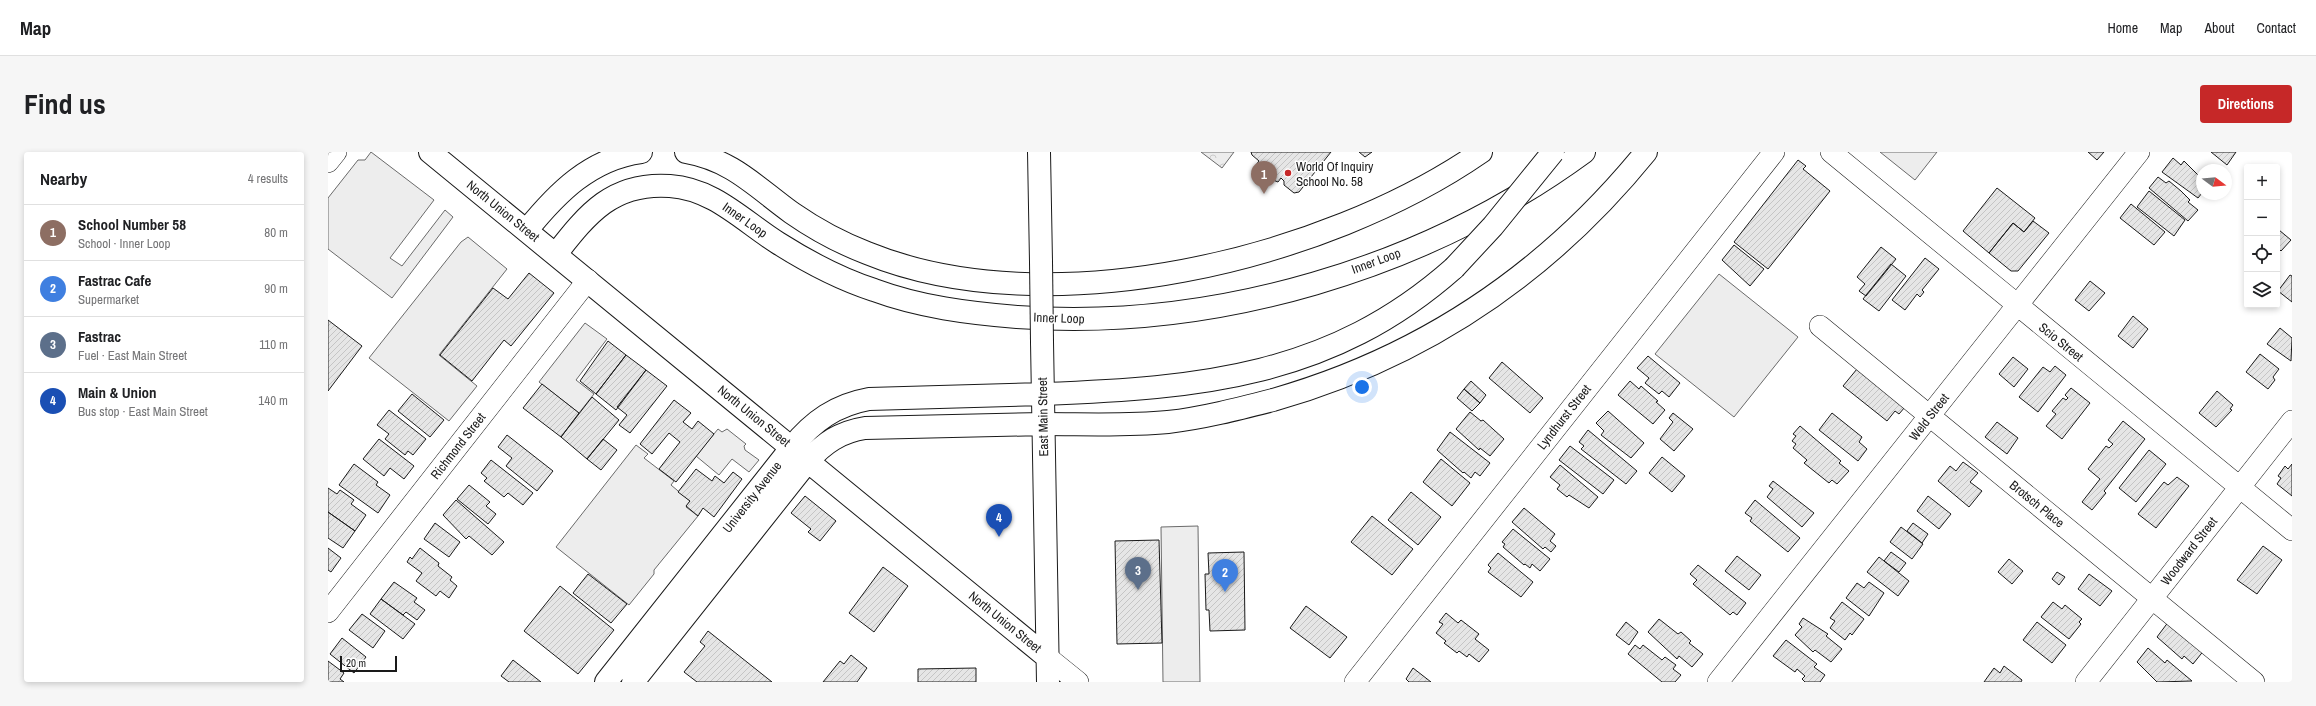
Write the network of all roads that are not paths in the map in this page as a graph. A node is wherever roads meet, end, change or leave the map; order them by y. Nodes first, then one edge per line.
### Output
1 (336, 152) edge
2 (430, 152) edge
3 (641, 152) edge
4 (686, 152) edge
5 (1039, 152) edge
6 (1481, 152) edge
7 (1553, 152) edge
8 (1584, 152) edge
9 (1646, 152) edge
10 (1774, 152) edge
11 (1830, 152) edge
12 (2139, 152) edge
13 (328, 162) edge
14 (527, 230) junction
15 (556, 254) junction
16 (588, 280) junction
17 (2017, 306) junction
18 (1820, 326) dead end
19 (1043, 394) junction
20 (1930, 416) junction
21 (2292, 421) edge
22 (1044, 424) junction
23 (792, 447) junction
24 (808, 461) junction
25 (2240, 487) junction
26 (2292, 530) edge
27 (2153, 597) junction
28 (328, 612) edge
29 (1047, 657) junction
30 (606, 682) edge
31 (633, 682) edge
32 (1048, 682) edge
33 (1078, 682) edge
34 (1355, 682) edge
35 (1718, 682) edge
36 (2086, 682) edge
37 (2254, 682) edge

1 - 13 street
2 - 14 main road, North Union Street
3 - 14 main road
4 - 6 main road
5 - 19 main road, East Main Street, bridge
7 - 19 main road, University Avenue, bridge
8 - 15 main road, Inner Loop
9 - 22 main road, University Avenue
10 - 34 street, Lyndhurst Street
11 - 17 street, Scio Street
12 - 17 street, Weld Street
14 - 15 main road, North Union Street
15 - 16 main road, North Union Street
16 - 23 main road, North Union Street
16 - 28 street, Richmond Street
17 - 20 street, Weld Street
17 - 25 street, Scio Street
18 - 20 street, Brotsch Place
19 - 22 main road, East Main Street
19 - 23 main road, University Avenue
20 - 27 street, Brotsch Place
20 - 35 street, Weld Street
21 - 25 street, Woodward Street
22 - 24 main road, University Avenue
22 - 29 main road, East Main Street
23 - 24 main road, North Union Street
23 - 30 main road, University Avenue
24 - 29 main road, North Union Street
24 - 31 main road, University Avenue
25 - 26 street, Scio Street
25 - 27 street, Woodward Street
27 - 36 street, Woodward Street
27 - 37 street, Brotsch Place
29 - 32 main road, East Main Street
29 - 33 street, North Union Street

